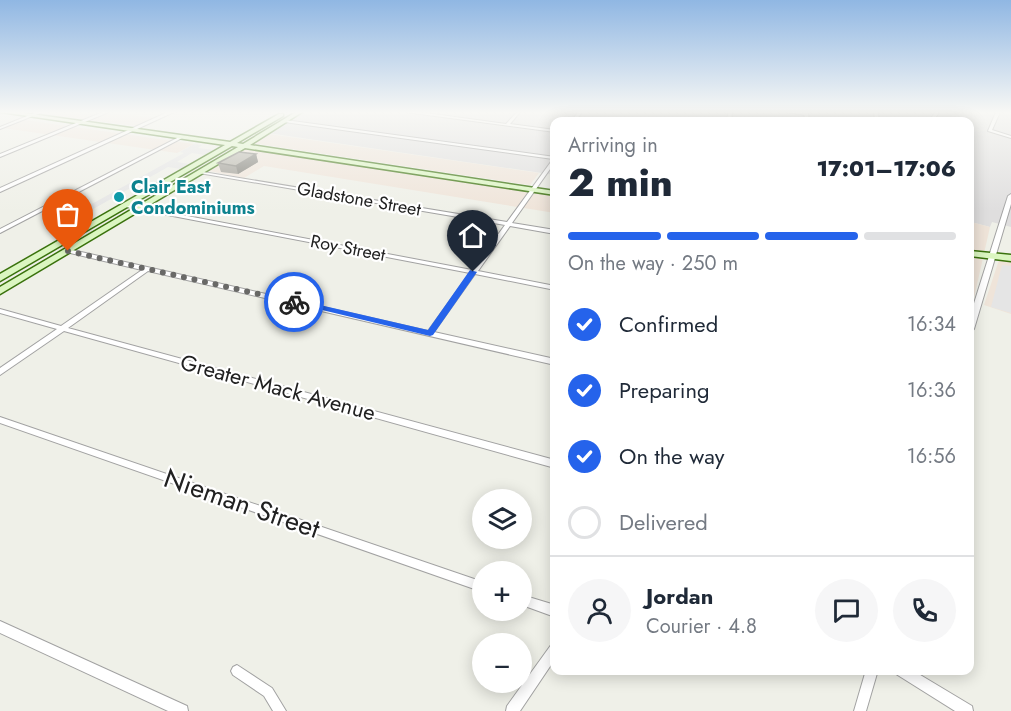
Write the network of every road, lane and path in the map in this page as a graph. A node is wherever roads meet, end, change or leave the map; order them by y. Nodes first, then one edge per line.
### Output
1 (27, 145) edge
2 (99, 145) edge
3 (166, 145) edge
4 (229, 145) edge
5 (244, 145) edge
6 (245, 145) edge
7 (459, 145) edge
8 (219, 151) junction
9 (230, 153) junction
10 (0, 156) edge
11 (550, 157) edge
12 (550, 165) edge
13 (185, 171) junction
14 (198, 173) junction
15 (533, 189) junction
16 (0, 190) edge
17 (550, 192) edge
18 (1011, 196) edge
19 (126, 205) junction
20 (140, 208) junction
21 (508, 225) junction
22 (0, 231) edge
23 (550, 231) edge
24 (68, 251) junction
25 (974, 254) edge
26 (993, 256) junction
27 (1011, 258) edge
28 (147, 269) junction
29 (473, 272) junction
30 (0, 278) edge
31 (550, 287) edge
32 (0, 291) edge
33 (0, 311) edge
34 (974, 316) edge
35 (63, 328) junction
36 (430, 333) junction
37 (550, 361) edge
38 (0, 372) edge
39 (0, 420) edge
40 (550, 463) edge
41 (472, 583) edge
42 (532, 603) edge
43 (550, 609) edge
44 (0, 627) edge
45 (550, 656) edge
46 (237, 671) dead end
47 (871, 675) edge
48 (908, 675) edge
49 (182, 711) edge
50 (280, 711) edge
51 (512, 711) edge
52 (860, 711) edge
53 (967, 711) edge

1 - 10 street
2 - 16 street
3 - 22 street
4 - 8 main road
5 - 9 main road
6 - 15 main road
7 - 11 street
8 - 9 main road
8 - 13 main road
9 - 14 main road
12 - 15 street
13 - 14 main road
13 - 19 main road
14 - 20 main road
14 - 21 street, Gladstone Street
15 - 17 main road
15 - 21 street
18 - 26 street
19 - 20 street
19 - 30 main road
20 - 24 main road
20 - 29 street, Roy Street
21 - 23 street, Gladstone Street
21 - 29 street
24 - 28 street
24 - 32 main road
25 - 26 main road
26 - 27 main road
26 - 34 street
28 - 35 street
28 - 36 street
29 - 31 street, Roy Street
29 - 36 street
33 - 35 street, Greater Mack Avenue
35 - 38 street
35 - 40 street, Greater Mack Avenue
36 - 37 street
39 - 41 street, Nieman Street
42 - 43 street
44 - 49 street
45 - 51 street
46 - 50 street
47 - 52 street
48 - 53 street

